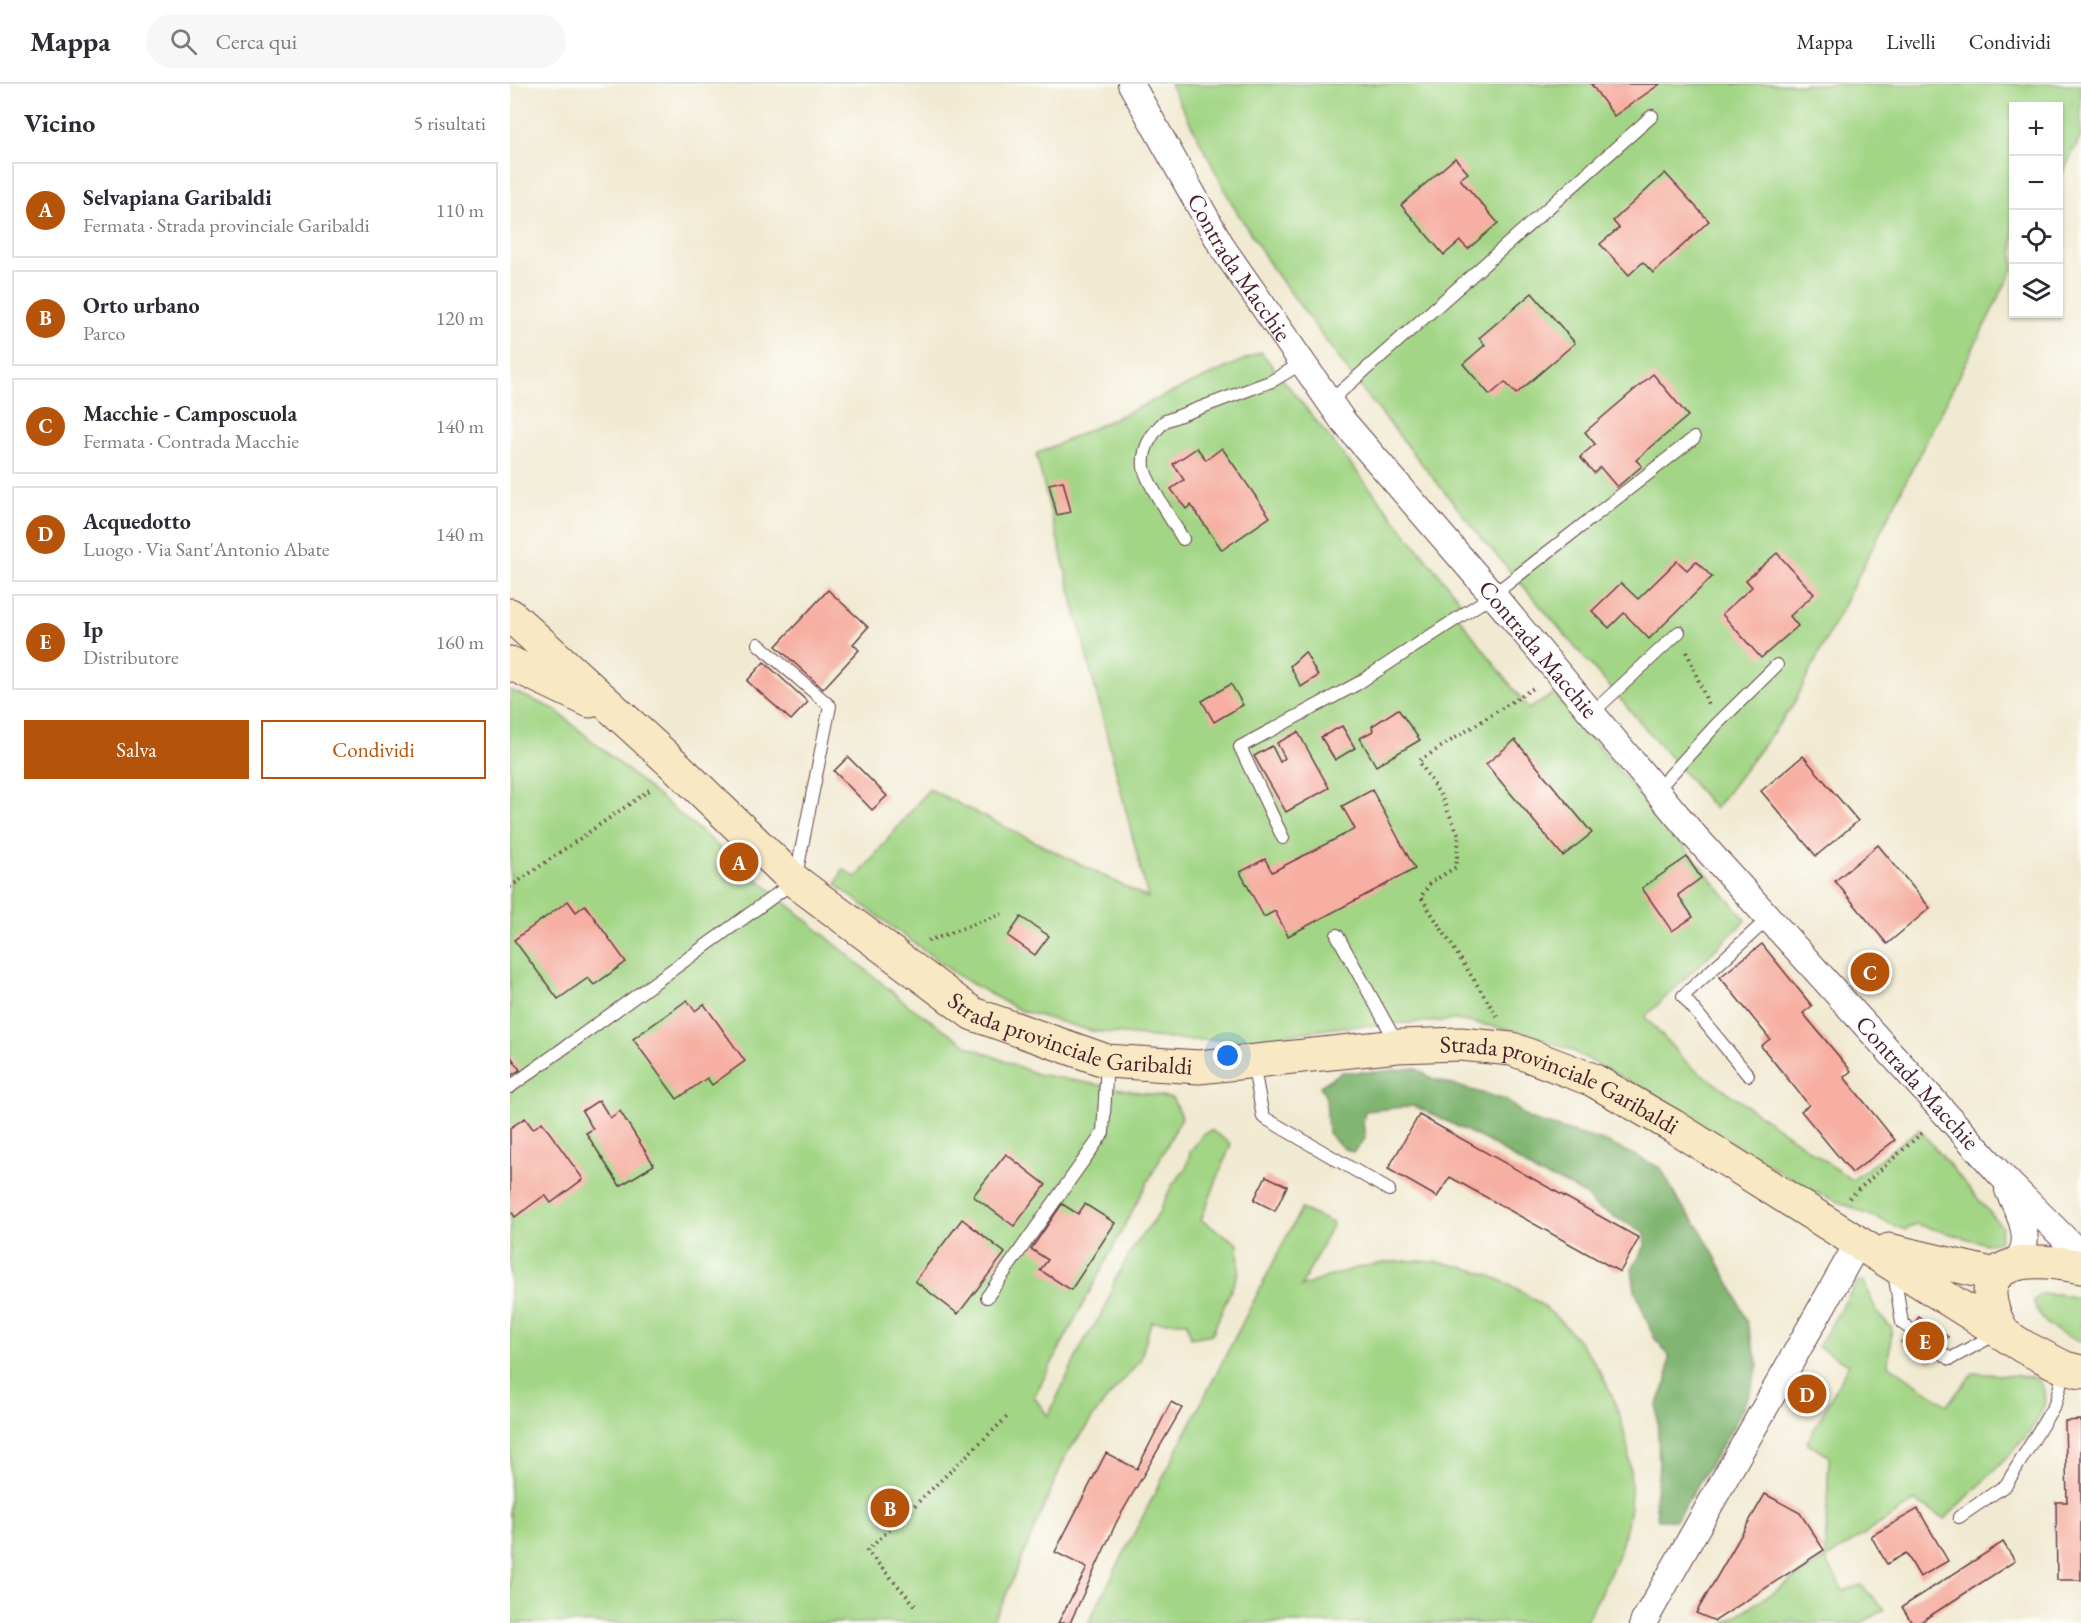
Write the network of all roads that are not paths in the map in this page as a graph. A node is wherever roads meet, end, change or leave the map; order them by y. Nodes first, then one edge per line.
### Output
1 (1131, 84) edge
2 (1652, 116) dead end
3 (1302, 363) junction
4 (1329, 402) junction
5 (1694, 438) dead end
6 (1183, 539) dead end
7 (1493, 595) junction
8 (510, 615) edge
9 (1679, 632) road end
10 (758, 644) dead end
11 (510, 663) edge
12 (1777, 665) dead end
13 (1591, 714) junction
14 (624, 718) junction
15 (1656, 791) junction
16 (1282, 838) dead end
17 (795, 881) junction
18 (1769, 918) junction
19 (1336, 935) dead end
20 (1398, 1046) junction
21 (1107, 1061) junction
22 (1253, 1063) junction
23 (1748, 1075) dead end
24 (510, 1087) edge
25 (2000, 1174) junction
26 (1389, 1190) dead end
27 (1858, 1243) junction
28 (2081, 1255) edge
29 (1892, 1262) junction
30 (2081, 1267) edge
31 (2002, 1270) junction
32 (987, 1297) dead end
33 (2002, 1331) junction
34 (2073, 1370) edge
35 (1959, 1517) dead end
36 (1643, 1623) edge

1 - 3 street, Contrada Macchie
2 - 4 lane
3 - 4 street, Contrada Macchie
3 - 6 lane
4 - 7 street, Contrada Macchie
5 - 7 lane
7 - 13 street, Contrada Macchie
7 - 16 lane
8 - 14 main road, Strada provinciale Garibaldi
9 - 13 lane
10 - 17 lane
11 - 14 main road, Strada provinciale Garibaldi
12 - 15 lane
13 - 15 street, Contrada Macchie
14 - 17 main road, Strada provinciale Garibaldi
15 - 18 street, Contrada Macchie
17 - 21 main road, Strada provinciale Garibaldi
17 - 24 lane
18 - 23 lane
18 - 25 street, Contrada Macchie
19 - 20 lane
20 - 22 main road, Strada provinciale Garibaldi
20 - 27 main road, Strada provinciale Garibaldi
21 - 22 main road, Strada provinciale Garibaldi
21 - 32 lane
22 - 26 lane
25 - 28 street, Contrada Macchie
25 - 31 street, Contrada Macchie
27 - 29 main road, Strada provinciale Garibaldi
27 - 31 main road, Strada provinciale Garibaldi
27 - 36 street
29 - 33 main road, Strada provinciale Garibaldi
29 - 33 lane
30 - 31 main road
31 - 33 main road
33 - 34 main road, Strada provinciale Garibaldi
34 - 35 lane

